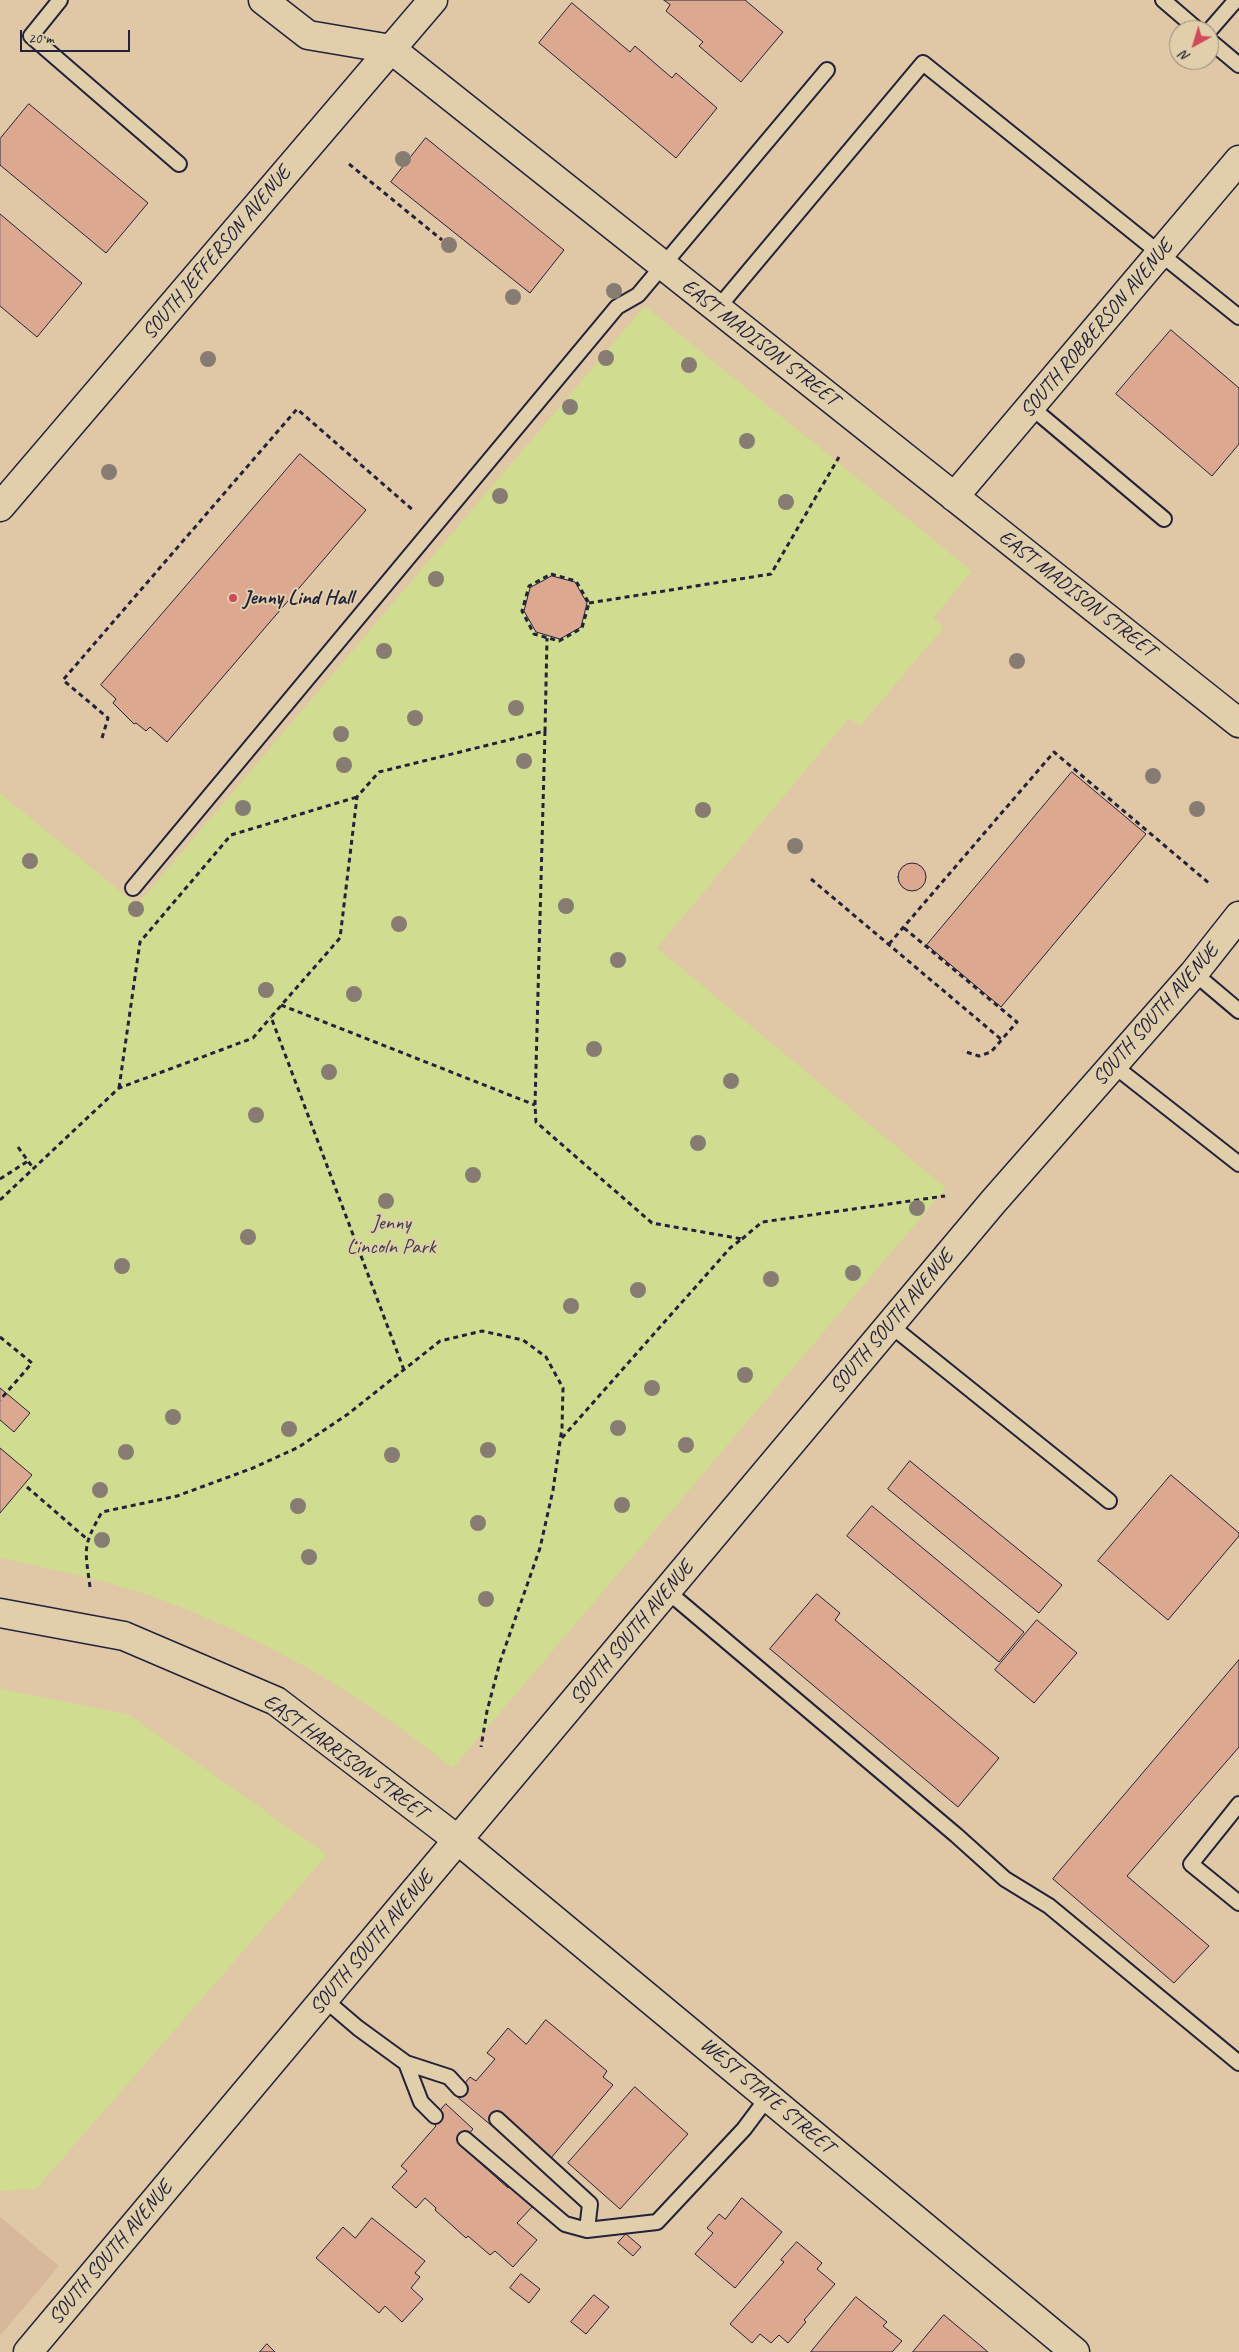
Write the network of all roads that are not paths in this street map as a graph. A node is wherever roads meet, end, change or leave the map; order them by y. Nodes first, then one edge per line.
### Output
1 (60, 0) edge
2 (263, 0) edge
3 (433, 0) edge
4 (1163, 0) edge
5 (1236, 0) edge
6 (1186, 20) edge
7 (1219, 20) edge
8 (1219, 48) edge
9 (391, 49) junction
10 (1239, 65) edge
11 (827, 70) dead end
12 (1239, 160) edge
13 (179, 164) dead end
14 (1161, 252) junction
15 (663, 266) junction
16 (718, 309) junction
17 (1239, 317) edge
18 (1031, 407) junction
19 (954, 497) junction
20 (0, 507) edge
21 (1164, 520) dead end
22 (1239, 723) edge
23 (134, 888) dead end
24 (1239, 916) edge
25 (1194, 973) junction
26 (1239, 1011) edge
27 (1114, 1065) junction
28 (1239, 1164) edge
29 (890, 1325) junction
30 (1109, 1501) dead end
31 (667, 1591) junction
32 (0, 1613) edge
33 (1239, 1804) edge
34 (458, 1840) junction
35 (1239, 1903) edge
36 (324, 1999) junction
37 (1239, 2063) edge
38 (406, 2064) junction
39 (460, 2089) dead end
40 (768, 2097) junction
41 (435, 2116) dead end
42 (497, 2119) dead end
43 (465, 2139) dead end
44 (587, 2230) junction
45 (28, 2352) edge
46 (1075, 2352) edge

1 - 13 lane
2 - 9 street, EAST MADISON STREET
3 - 9 street, SOUTH JEFFERSON AVENUE
4 - 6 lane
5 - 7 lane
8 - 10 lane
9 - 15 street, EAST MADISON STREET
9 - 20 street, SOUTH JEFFERSON AVENUE
11 - 15 lane
12 - 14 street, SOUTH ROBBERSON AVENUE
14 - 16 lane
14 - 17 lane
14 - 18 street, SOUTH ROBBERSON AVENUE
15 - 16 street, EAST MADISON STREET
15 - 23 lane
16 - 19 street, EAST MADISON STREET
18 - 19 street, SOUTH ROBBERSON AVENUE
18 - 21 lane
19 - 22 street, EAST MADISON STREET
24 - 25 street, SOUTH SOUTH AVENUE
25 - 26 lane
25 - 27 street, SOUTH SOUTH AVENUE
27 - 28 lane
27 - 29 street, SOUTH SOUTH AVENUE
29 - 30 lane
29 - 31 street, SOUTH SOUTH AVENUE
31 - 34 street, SOUTH SOUTH AVENUE
31 - 37 lane
32 - 34 street, EAST HARRISON STREET
33 - 35 lane
34 - 36 street, SOUTH SOUTH AVENUE
34 - 40 street, WEST STATE STREET
36 - 38 lane
36 - 45 street, SOUTH SOUTH AVENUE
38 - 39 lane
38 - 41 lane
40 - 44 lane
40 - 46 street, WEST STATE STREET
42 - 44 lane
43 - 44 lane

